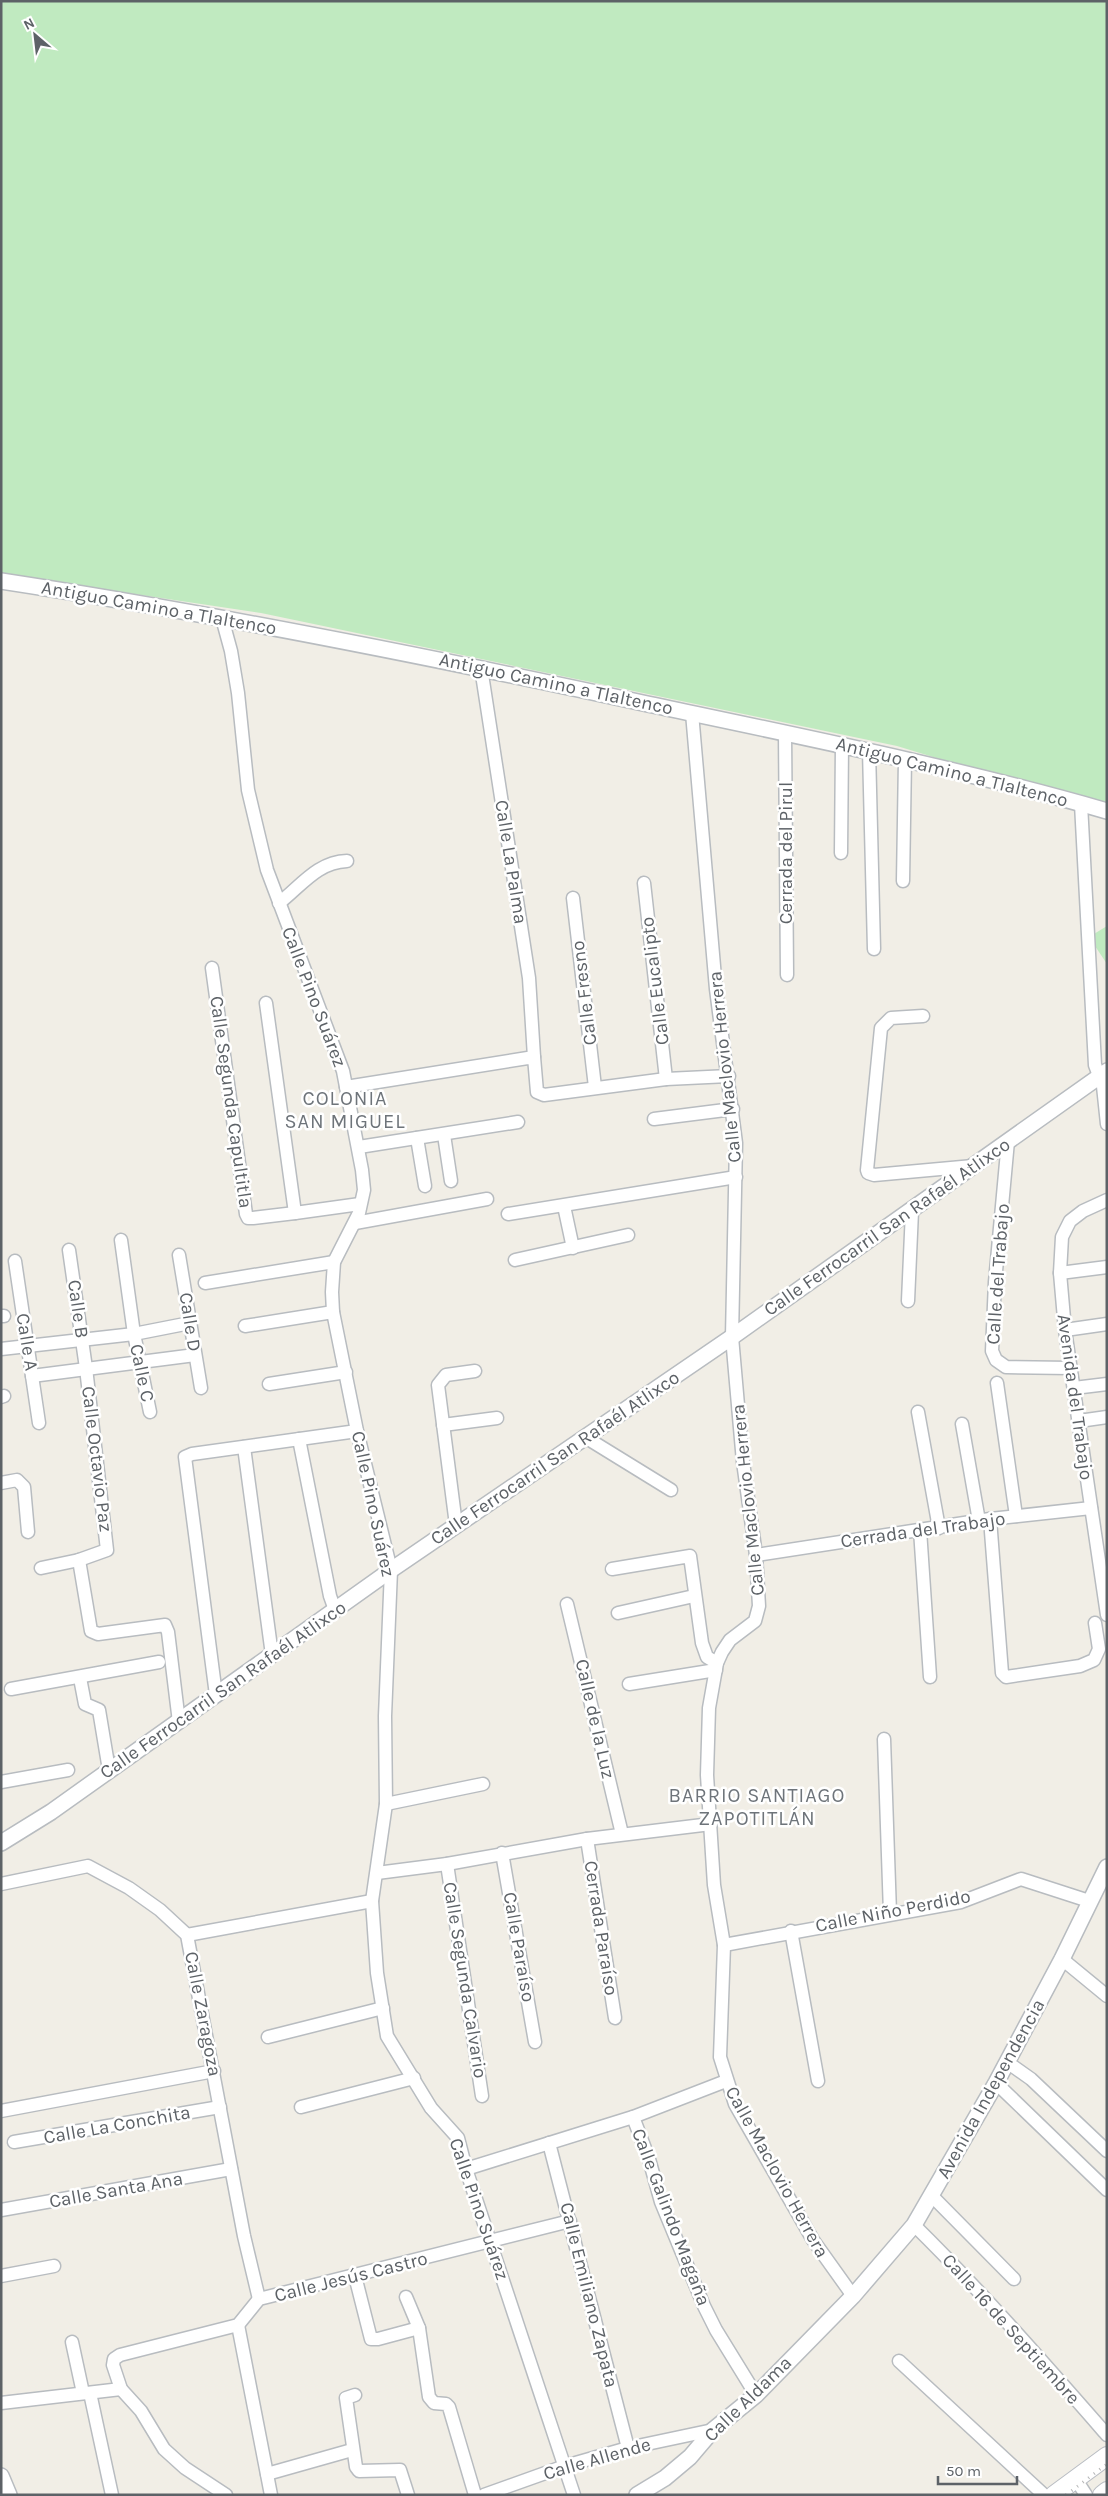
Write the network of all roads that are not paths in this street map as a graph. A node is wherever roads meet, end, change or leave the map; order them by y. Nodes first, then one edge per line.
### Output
1 (1, 581) edge
2 (222, 618) junction
3 (481, 668) junction
4 (692, 713) junction
5 (785, 732) junction
6 (842, 744) junction
7 (869, 750) junction
8 (905, 759) junction
9 (1081, 804) junction
10 (1107, 811) edge
11 (841, 853) dead end
12 (347, 861) dead end
13 (903, 881) dead end
14 (644, 883) dead end
15 (573, 898) dead end
16 (279, 903) junction
17 (874, 949) dead end
18 (212, 968) dead end
19 (787, 975) dead end
20 (266, 1003) dead end
21 (923, 1016) dead end
22 (534, 1057) junction
23 (1103, 1074) edge
24 (729, 1076) junction
25 (666, 1079) junction
26 (346, 1087) junction
27 (595, 1087) junction
28 (733, 1109) junction
29 (654, 1119) dead end
30 (518, 1122) dead end
31 (1107, 1124) edge
32 (444, 1135) junction
33 (416, 1138) junction
34 (1008, 1141) junction
35 (359, 1147) junction
36 (972, 1166) junction
37 (736, 1177) junction
38 (451, 1180) dead end
39 (425, 1186) dead end
40 (487, 1199) dead end
41 (1107, 1200) edge
42 (360, 1204) junction
43 (564, 1206) junction
44 (912, 1211) junction
45 (295, 1213) junction
46 (508, 1214) dead end
47 (355, 1223) junction
48 (628, 1236) dead end
49 (121, 1240) dead end
50 (573, 1248) junction
51 (69, 1250) dead end
52 (180, 1255) dead end
53 (515, 1260) dead end
54 (15, 1261) dead end
55 (334, 1262) junction
56 (1107, 1267) edge
57 (1060, 1273) junction
58 (205, 1283) dead end
59 (908, 1301) dead end
60 (334, 1312) junction
61 (190, 1323) junction
62 (1107, 1324) edge
63 (245, 1326) dead end
64 (1064, 1330) junction
65 (134, 1334) junction
66 (732, 1337) junction
67 (82, 1338) junction
68 (27, 1347) junction
69 (1, 1349) edge
70 (195, 1355) junction
71 (141, 1363) junction
72 (86, 1368) junction
73 (1071, 1368) junction
74 (346, 1372) junction
75 (475, 1372) dead end
76 (32, 1376) junction
77 (997, 1383) dead end
78 (268, 1384) dead end
79 (1107, 1384) edge
80 (201, 1388) dead end
81 (1074, 1388) junction
82 (150, 1412) dead end
83 (918, 1412) dead end
84 (1107, 1417) edge
85 (497, 1418) dead end
86 (1079, 1421) junction
87 (39, 1423) dead end
88 (962, 1424) dead end
89 (443, 1425) junction
90 (357, 1431) junction
91 (586, 1437) junction
92 (299, 1439) junction
93 (244, 1447) junction
94 (1, 1483) edge
95 (671, 1490) dead end
96 (1091, 1508) junction
97 (1016, 1516) junction
98 (984, 1520) junction
99 (456, 1525) junction
100 (939, 1528) junction
101 (920, 1530) junction
102 (28, 1532) dead end
103 (756, 1555) junction
104 (79, 1560) junction
105 (41, 1568) dead end
106 (612, 1569) dead end
107 (391, 1570) junction
108 (694, 1596) junction
109 (567, 1604) dead end
110 (335, 1610) junction
111 (618, 1613) dead end
112 (1107, 1616) edge
113 (1095, 1623) dead end
114 (272, 1655) junction
115 (159, 1662) dead end
116 (717, 1666) junction
117 (930, 1677) dead end
118 (80, 1678) junction
119 (629, 1684) dead end
120 (11, 1689) dead end
121 (216, 1695) junction
122 (179, 1722) junction
123 (884, 1739) dead end
124 (68, 1770) dead end
125 (109, 1770) junction
126 (1, 1782) edge
127 (483, 1784) dead end
128 (386, 1804) junction
129 (711, 1824) junction
130 (622, 1834) junction
131 (587, 1839) junction
132 (1, 1842) edge
133 (502, 1853) junction
134 (447, 1864) junction
135 (1107, 1867) edge
136 (377, 1873) junction
137 (1, 1884) edge
138 (372, 1901) junction
139 (1089, 1901) junction
140 (890, 1913) junction
141 (792, 1931) junction
142 (187, 1935) junction
143 (724, 1945) junction
144 (1062, 1959) junction
145 (1107, 1996) edge
146 (383, 2008) junction
147 (614, 2018) dead end
148 (268, 2037) dead end
149 (535, 2042) dead end
150 (1007, 2062) junction
151 (214, 2071) junction
152 (414, 2078) junction
153 (818, 2081) dead end
154 (726, 2082) junction
155 (996, 2083) junction
156 (482, 2096) dead end
157 (220, 2107) junction
158 (301, 2107) dead end
159 (1, 2110) edge
160 (633, 2117) junction
161 (14, 2142) dead end
162 (549, 2143) junction
163 (1107, 2152) edge
164 (232, 2169) junction
165 (466, 2169) junction
166 (1107, 2190) edge
167 (932, 2196) junction
168 (1, 2210) edge
169 (570, 2221) junction
170 (914, 2225) junction
171 (492, 2242) junction
172 (54, 2266) dead end
173 (1, 2276) edge
174 (356, 2276) junction
175 (1014, 2279) dead end
176 (853, 2296) junction
177 (406, 2297) dead end
178 (259, 2300) junction
179 (238, 2325) junction
180 (419, 2328) junction
181 (72, 2342) dead end
182 (899, 2361) dead end
183 (121, 2388) junction
184 (87, 2393) junction
185 (355, 2395) dead end
186 (756, 2395) junction
187 (1, 2403) edge
188 (713, 2430) junction
189 (1107, 2435) edge
190 (628, 2448) junction
191 (352, 2450) junction
192 (1107, 2456) edge
193 (565, 2466) junction
194 (267, 2474) junction
195 (1, 2476) edge
196 (1076, 2478) junction
197 (1107, 2491) edge
198 (9, 2495) edge
199 (112, 2495) edge
200 (226, 2495) edge
201 (271, 2495) edge
202 (408, 2495) edge
203 (475, 2495) edge
204 (484, 2495) edge
205 (574, 2495) edge
206 (637, 2495) edge
207 (1044, 2495) edge
208 (1054, 2495) edge
209 (1086, 2495) edge
210 (1102, 2495) edge

1 - 2 street, Antiguo Camino a Tlaltenco
2 - 3 street, Antiguo Camino a Tlaltenco
2 - 16 street, Calle Pino Suárez
3 - 4 street, Antiguo Camino a Tlaltenco
3 - 22 street, Calle La Palma
4 - 5 street, Antiguo Camino a Tlaltenco
4 - 24 street, Calle Maclovio Herrera
5 - 6 street, Antiguo Camino a Tlaltenco
5 - 19 street, Cerrada del Pirul
6 - 7 street, Antiguo Camino a Tlaltenco
6 - 11 street
7 - 8 street, Antiguo Camino a Tlaltenco
7 - 17 street
8 - 9 street, Antiguo Camino a Tlaltenco
8 - 13 street
9 - 10 street, Antiguo Camino a Tlaltenco
9 - 23 street
12 - 16 street
14 - 25 street, Calle Eucalipto
15 - 27 street, Calle Fresno
16 - 26 street, Calle Pino Suárez
18 - 45 street, Calle Segunda Capultitla
20 - 45 street
21 - 36 street
22 - 26 street
22 - 27 street, Calle La Palma
23 - 31 street
23 - 34 street, Calle Ferrocarril San Rafaél Atlixco
24 - 25 street
24 - 28 street, Calle Maclovio Herrera
25 - 27 street
26 - 35 street, Calle Pino Suárez
28 - 29 street
28 - 37 street, Calle Maclovio Herrera
30 - 32 street
32 - 33 street
32 - 38 street
33 - 35 street
33 - 39 street
34 - 36 street, Calle Ferrocarril San Rafaél Atlixco
34 - 73 street, Calle del Trabajo
35 - 42 street, Calle Pino Suárez
36 - 44 street, Calle Ferrocarril San Rafaél Atlixco
37 - 43 street
37 - 66 street, Calle Maclovio Herrera
40 - 47 street
41 - 57 street, Avenida del Trabajo
42 - 45 street
42 - 47 street, Calle Pino Suárez
43 - 46 street
43 - 50 street
44 - 59 street
44 - 66 street, Calle Ferrocarril San Rafaél Atlixco
47 - 55 street, Calle Pino Suárez
48 - 50 street
49 - 65 street, Calle C
50 - 53 street
51 - 67 street, Calle B
52 - 61 street, Calle D
54 - 68 street, Calle A
55 - 58 street
55 - 60 street, Calle Pino Suárez
56 - 57 street
57 - 64 street, Avenida del Trabajo
60 - 63 street
60 - 74 street, Calle Pino Suárez
61 - 65 street
61 - 70 street, Calle D
62 - 64 street
64 - 73 street, Avenida del Trabajo
65 - 67 street
65 - 71 street, Calle C
66 - 91 street, Calle Ferrocarril San Rafaél Atlixco
66 - 103 street, Calle Maclovio Herrera
67 - 68 street
67 - 72 street, Calle B
68 - 69 street
68 - 76 street, Calle A
70 - 71 street
70 - 80 street, Calle D
71 - 72 street
71 - 82 street, Calle C
72 - 76 street
72 - 104 street, Calle Octavio Paz
73 - 81 street, Avenida del Trabajo
74 - 78 street
74 - 90 street, Calle Pino Suárez
75 - 89 street
76 - 87 street, Calle A
77 - 97 street
79 - 81 street
81 - 86 street, Avenida del Trabajo
83 - 100 street
84 - 86 street
85 - 89 street
86 - 96 street, Avenida del Trabajo
88 - 98 street
89 - 99 street
90 - 92 street
90 - 107 street, Calle Pino Suárez
91 - 95 street
91 - 99 street, Calle Ferrocarril San Rafaél Atlixco
92 - 93 street
92 - 110 street
93 - 114 street
93 - 121 street
94 - 102 street
96 - 97 street, Cerrada del Trabajo
96 - 112 street, Avenida del Trabajo
97 - 98 street, Cerrada del Trabajo
98 - 100 street, Cerrada del Trabajo
98 - 113 street
99 - 107 street, Calle Ferrocarril San Rafaél Atlixco
100 - 101 street, Cerrada del Trabajo
101 - 103 street, Cerrada del Trabajo
101 - 117 street
103 - 116 street, Calle Maclovio Herrera
104 - 105 street
104 - 122 street
106 - 108 street
107 - 110 street, Calle Ferrocarril San Rafaél Atlixco
107 - 128 street, Calle Pino Suárez
108 - 111 street
108 - 116 street
109 - 130 street, Calle de la Luz
110 - 114 street, Calle Ferrocarril San Rafaél Atlixco
114 - 121 street, Calle Ferrocarril San Rafaél Atlixco
115 - 118 street
116 - 119 street
116 - 129 street, Calle Maclovio Herrera
118 - 120 street
118 - 125 street
121 - 122 street, Calle Ferrocarril San Rafaél Atlixco
122 - 125 street, Calle Ferrocarril San Rafaél Atlixco
123 - 140 street
124 - 126 street
125 - 132 street, Calle Ferrocarril San Rafaél Atlixco
127 - 128 street
128 - 136 street, Calle Pino Suárez
129 - 130 street
129 - 143 street, Calle Maclovio Herrera
130 - 131 street
131 - 133 street
131 - 147 street, Cerrada Paraíso
133 - 134 street
133 - 149 street, Calle Paraíso
134 - 136 street
134 - 156 street, Calle Segunda Calvario
135 - 139 street, Avenida Independencia
136 - 138 street, Calle Pino Suárez
137 - 142 street, Calle Zaragoza
138 - 142 street
138 - 146 street, Calle Pino Suárez
139 - 140 street, Calle Niño Perdido
139 - 144 street, Avenida Independencia
140 - 141 street, Calle Niño Perdido
141 - 143 street, Calle Niño Perdido
141 - 153 street
142 - 151 street, Calle Zaragoza
143 - 154 street, Calle Maclovio Herrera
144 - 145 street
144 - 150 street, Avenida Independencia
146 - 148 street
146 - 152 street, Calle Pino Suárez
150 - 155 street, Avenida Independencia
150 - 163 street
151 - 157 street, Calle Zaragoza
151 - 159 street
152 - 158 street
152 - 165 street, Calle Pino Suárez
154 - 160 street
154 - 176 street, Calle Maclovio Herrera
155 - 166 street
155 - 167 street, Avenida Independencia
157 - 161 street, Calle La Conchita
157 - 164 street, Calle Zaragoza
160 - 162 street
160 - 186 street, Calle Galindo Magaña
162 - 165 street
162 - 169 street, Calle Emiliano Zapata
164 - 168 street, Calle Santa Ana
164 - 178 street, Calle Zaragoza
165 - 171 street, Calle Pino Suárez
167 - 170 street, Avenida Independencia
167 - 175 street
169 - 171 street, Calle Jesús Castro
169 - 190 street, Calle Emiliano Zapata
170 - 176 street, Avenida Independencia
170 - 189 street, Calle 16 de Septiembre
171 - 174 street, Calle Jesús Castro
171 - 193 street, Calle Pino Suárez
172 - 173 street
174 - 178 street, Calle Jesús Castro
174 - 180 street
176 - 186 street, Calle Aldama
177 - 180 street
178 - 179 street, Calle Jesús Castro
179 - 183 street
179 - 194 street
180 - 203 street
181 - 184 street
182 - 207 street
183 - 184 street
183 - 200 street
184 - 187 street
184 - 199 street
185 - 191 street
186 - 188 street, Calle Aldama
188 - 190 street, Calle Allende
188 - 206 street, Calle Aldama
190 - 193 street, Calle Allende
191 - 194 street
191 - 202 street
192 - 196 main road
193 - 204 street, Calle Allende
193 - 205 street, Calle Pino Suárez
194 - 201 street
195 - 198 street
196 - 208 main road
196 - 209 street
197 - 210 main road

